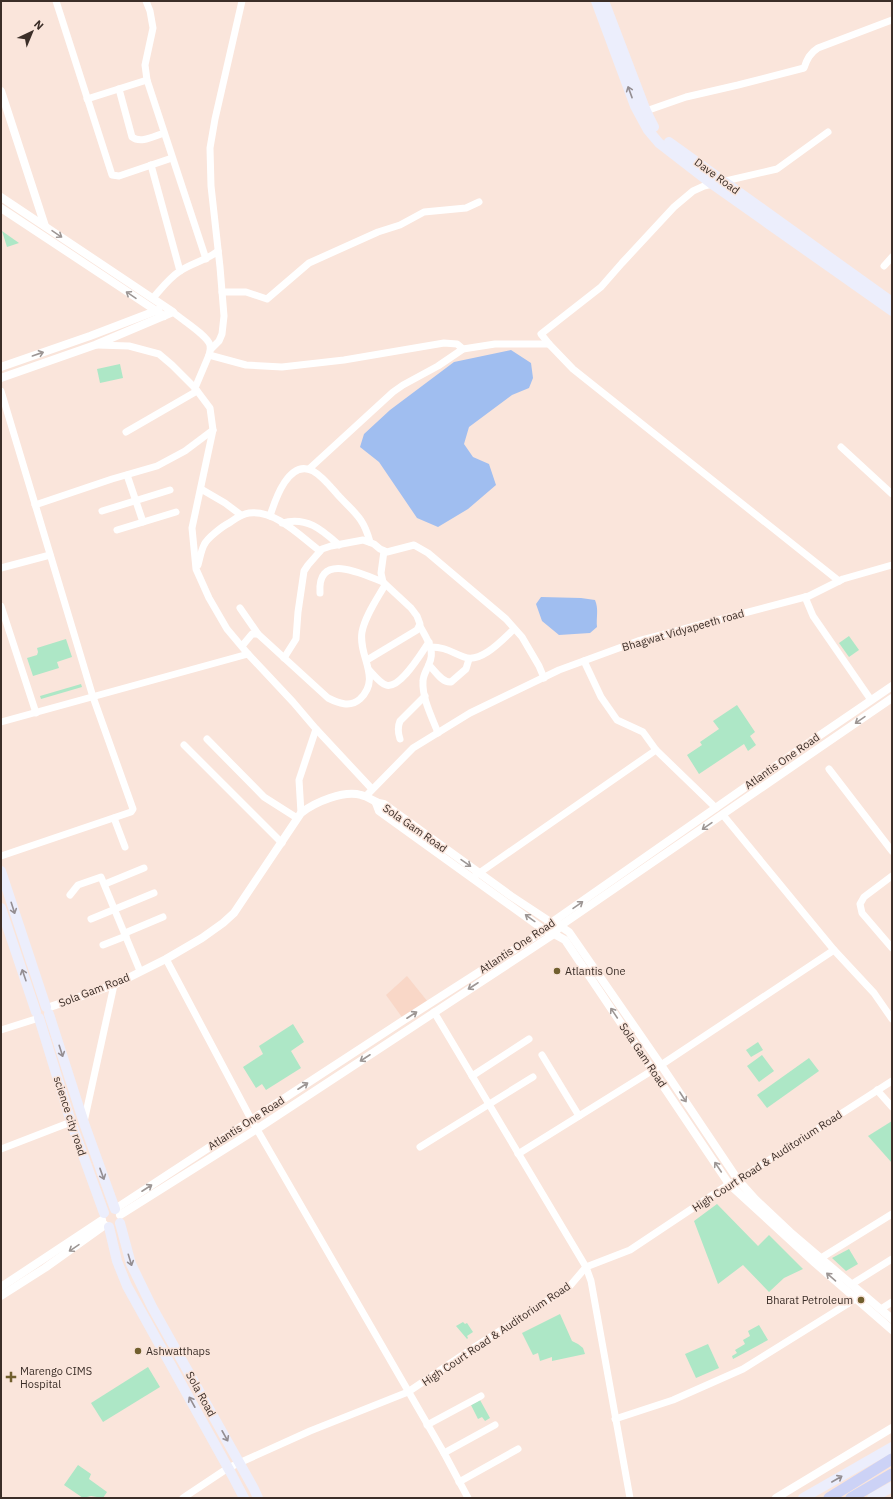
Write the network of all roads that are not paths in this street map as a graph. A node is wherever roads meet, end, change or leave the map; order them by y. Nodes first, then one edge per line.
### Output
1 (56, 1) edge
2 (146, 1) edge
3 (242, 1) edge
4 (596, 1) edge
5 (604, 1) edge
6 (892, 20) edge
7 (147, 80) junction
8 (120, 89) junction
9 (1, 90) edge
10 (87, 99) junction
11 (646, 111) junction
12 (828, 132) dead end
13 (164, 133) junction
14 (172, 158) junction
15 (151, 166) junction
16 (724, 182) junction
17 (712, 184) junction
18 (1, 197) edge
19 (479, 202) dead end
20 (1, 208) edge
21 (45, 226) junction
22 (218, 250) junction
23 (892, 257) edge
24 (206, 259) junction
25 (884, 266) dead end
26 (180, 271) junction
27 (222, 292) junction
28 (153, 298) junction
29 (892, 302) edge
30 (166, 307) junction
31 (155, 311) junction
32 (892, 311) edge
33 (173, 312) junction
34 (164, 316) junction
35 (549, 344) junction
36 (95, 345) junction
37 (214, 348) junction
38 (463, 348) junction
39 (1, 367) edge
40 (1, 378) edge
41 (196, 389) junction
42 (1, 391) edge
43 (213, 430) junction
44 (126, 432) dead end
45 (842, 447) dead end
46 (309, 469) junction
47 (128, 475) junction
48 (201, 489) junction
49 (170, 490) dead end
50 (892, 494) edge
51 (136, 500) junction
52 (35, 505) junction
53 (102, 511) dead end
54 (176, 512) dead end
55 (241, 516) junction
56 (270, 516) junction
57 (142, 522) junction
58 (282, 523) junction
59 (117, 530) dead end
60 (370, 542) junction
61 (339, 545) junction
62 (320, 551) junction
63 (384, 551) junction
64 (50, 555) junction
65 (892, 565) edge
66 (1, 568) edge
67 (196, 569) junction
68 (839, 581) junction
69 (384, 583) junction
70 (320, 593) dead end
71 (805, 598) junction
72 (1, 606) edge
73 (240, 608) dead end
74 (420, 626) junction
75 (514, 629) junction
76 (258, 634) junction
77 (430, 645) junction
78 (242, 646) junction
79 (248, 654) junction
80 (284, 658) junction
81 (469, 659) junction
82 (367, 660) junction
83 (584, 661) junction
84 (429, 665) junction
85 (369, 670) junction
86 (544, 678) junction
87 (892, 686) edge
88 (425, 696) junction
89 (93, 697) junction
90 (892, 698) edge
91 (871, 700) junction
92 (36, 713) junction
93 (1, 722) edge
94 (316, 729) junction
95 (438, 733) junction
96 (206, 739) dead end
97 (400, 739) dead end
98 (184, 745) dead end
99 (656, 750) junction
100 (829, 769) dead end
101 (372, 789) junction
102 (366, 796) junction
103 (716, 808) junction
104 (723, 815) junction
105 (299, 816) junction
106 (114, 818) junction
107 (282, 842) junction
108 (125, 847) dead end
109 (892, 851) edge
110 (1, 856) edge
111 (144, 868) dead end
112 (1, 871) edge
113 (476, 875) junction
114 (892, 876) edge
115 (105, 884) junction
116 (154, 893) dead end
117 (70, 895) dead end
118 (1, 908) edge
119 (115, 909) junction
120 (163, 917) dead end
121 (91, 919) dead end
122 (556, 924) junction
123 (545, 930) junction
124 (554, 934) junction
125 (125, 935) junction
126 (103, 945) dead end
127 (892, 948) edge
128 (834, 950) junction
129 (166, 958) junction
130 (140, 971) junction
131 (114, 985) junction
132 (47, 1010) junction
133 (434, 1012) junction
134 (37, 1015) junction
135 (892, 1019) edge
136 (1, 1030) edge
137 (529, 1039) dead end
138 (542, 1056) dead end
139 (661, 1064) junction
140 (653, 1070) junction
141 (472, 1076) junction
142 (533, 1077) dead end
143 (892, 1081) edge
144 (877, 1090) junction
145 (489, 1105) junction
146 (892, 1107) edge
147 (579, 1116) junction
148 (251, 1119) junction
149 (71, 1122) junction
150 (84, 1123) junction
151 (257, 1129) junction
152 (420, 1147) dead end
153 (1, 1149) edge
154 (518, 1154) junction
155 (738, 1180) junction
156 (729, 1184) junction
157 (892, 1214) edge
158 (118, 1216) junction
159 (105, 1221) junction
160 (821, 1258) junction
161 (892, 1259) edge
162 (586, 1267) junction
163 (852, 1284) junction
164 (1, 1287) edge
165 (1, 1296) edge
166 (857, 1298) junction
167 (892, 1302) edge
168 (881, 1309) junction
169 (892, 1319) edge
170 (892, 1330) edge
171 (408, 1392) junction
172 (481, 1396) dead end
173 (615, 1419) junction
174 (427, 1425) junction
175 (495, 1425) dead end
176 (892, 1428) edge
177 (892, 1447) edge
178 (518, 1449) dead end
179 (444, 1453) junction
180 (892, 1459) edge
181 (240, 1463) junction
182 (228, 1468) junction
183 (892, 1474) edge
184 (459, 1482) junction
185 (892, 1487) edge
186 (183, 1498) edge
187 (244, 1498) edge
188 (258, 1498) edge
189 (468, 1498) edge
190 (630, 1498) edge
191 (776, 1498) edge
192 (804, 1498) edge
193 (829, 1498) edge
194 (850, 1498) edge
195 (872, 1498) edge

1 - 10 street
2 - 7 street
3 - 22 street
17 -> 4 main road
5 - 11 main road, Dave Road
6 - 11 street
7 - 8 street
7 - 13 street
8 - 10 street
8 - 13 street
9 - 21 street
10 - 15 street
11 - 16 main road, Dave Road
12 - 16 street
13 - 14 street
14 - 15 street
14 - 24 street
15 - 26 street
16 - 17 street
16 - 29 main road, Dave Road
17 - 32 main road
17 - 35 street
18 - 21 street
19 - 27 street
31 -> 20 street
21 -> 28 street
22 - 24 street
22 - 27 street
23 - 25 street
24 - 26 street
26 - 28 street
27 - 37 street
28 - 30 street
30 - 31 street
30 - 33 street
31 - 34 street
39 -> 31 street
33 - 34 street
33 - 37 street
34 - 36 street
35 - 38 street
35 - 68 street
36 - 40 street
36 - 41 street
37 - 38 street
37 - 41 street
38 - 46 street
41 - 43 street
41 - 44 street
42 - 52 street
43 - 47 street
43 - 48 street
45 - 50 street
46 - 56 street
46 - 60 street
47 - 51 street
47 - 52 street
48 - 55 street
48 - 67 street
49 - 51 street
51 - 53 street
51 - 57 street
52 - 64 street
54 - 57 street
55 - 56 street
55 - 67 street
56 - 58 street
57 - 59 street
58 - 61 street
58 - 62 street
60 - 61 street
60 - 63 street
61 - 62 street
62 - 80 street
63 - 69 street
63 - 75 street
64 - 66 street
64 - 89 street
65 - 68 street, Bhagwat Vidyapeeth road
67 - 78 street
68 - 71 street, Bhagwat Vidyapeeth road
69 - 70 street
69 - 74 street
69 - 82 street
71 - 83 street, Bhagwat Vidyapeeth road
71 - 91 street
72 - 92 street
73 - 76 street
74 - 77 street
74 - 82 street
75 - 81 street
75 - 86 street
76 - 78 street
76 - 80 street
77 - 81 street
77 - 84 street
77 - 85 street
78 - 79 street
79 - 89 street
79 - 94 street
80 - 85 street
81 - 84 street
82 - 85 street
83 - 86 street, Bhagwat Vidyapeeth road
83 - 99 street
84 - 88 street
86 - 95 street, Bhagwat Vidyapeeth road
87 - 91 street, Atlantis One Road
88 - 95 street
88 - 97 street
89 - 92 street
89 - 106 street
90 -> 104 street, Atlantis One Road
91 - 103 street, Atlantis One Road
92 - 93 street
94 - 101 street
94 - 105 street
95 - 101 street, Bhagwat Vidyapeeth road
96 - 105 street
98 - 107 street
99 - 103 street
99 - 113 street
100 - 109 street
101 - 102 street, Bhagwat Vidyapeeth road
102 - 105 street, Sola Gam Road
102 - 113 street, Sola Gam Road
122 -> 103 street, Atlantis One Road
104 -> 122 street, Atlantis One Road
104 - 128 street
105 - 107 street, Sola Gam Road
106 - 108 street
106 - 110 street
107 - 129 street, Sola Gam Road
111 - 115 street
112 -> 132 main road, Sola Road
113 - 122 street, Sola Gam Road
123 -> 113 street, Sola Gam Road
114 - 127 street
115 - 117 street
115 - 119 street
116 - 119 street
134 -> 118 main road, science city road
119 - 121 street
119 - 125 street
120 - 125 street
122 - 123 street, Atlantis One Road
122 - 124 street, Atlantis One Road
122 - 139 street, Sola Gam Road
123 - 124 street, Sola Gam Road
148 -> 123 street, Atlantis One Road
124 -> 133 street, Atlantis One Road
140 -> 124 street, Sola Gam Road
125 - 126 street
125 - 130 street
128 - 135 street
128 - 139 street
129 - 130 street, Sola Gam Road
129 - 148 street
130 - 131 street, Sola Gam Road
131 - 132 street, Sola Gam Road
131 - 150 street
132 - 134 main road
132 -> 150 main road, Sola Road
133 - 141 street
133 -> 151 street, Atlantis One Road
134 - 136 street
134 - 149 main road, science city road
137 - 141 street
138 - 147 street
139 - 140 street
139 -> 155 street, Sola Gam Road
140 - 147 street
156 -> 140 street, Sola Gam Road
141 - 145 street
142 - 145 street
143 - 144 street, High Court Road & Auditorium Road
144 - 146 street
144 - 155 street, High Court Road & Auditorium Road
145 - 152 street
145 - 154 street
147 - 154 street
148 - 151 street
158 -> 148 street, Atlantis One Road
149 - 153 street
149 - 159 main road, science city road
150 -> 158 main road, Sola Road
151 - 158 street, Atlantis One Road
151 - 171 street
154 - 162 street
155 - 156 street, High Court Road & Auditorium Road
155 - 160 street, Sola Gam Road
156 - 162 street, High Court Road & Auditorium Road
166 -> 156 street, Sola Gam Road
157 - 160 street
158 - 159 main road
158 - 159 main road
158 -> 181 main road, Sola Road
159 - 164 street
159 -> 165 street
182 -> 159 main road, Sola Road
160 - 163 street, Sola Gam Road
161 - 163 street
162 - 171 street, High Court Road & Auditorium Road
162 - 173 street
163 - 168 street, Sola Gam Road
166 - 170 street, Sola Gam Road
166 - 173 street
167 - 168 street
168 - 169 street, Sola Gam Road
171 - 174 street
171 - 181 street, High Court Road & Auditorium Road
172 - 174 street
173 - 190 street
174 - 179 street
175 - 179 street
176 - 191 street
192 -> 177 main road
178 - 184 street
179 - 184 street
180 - 193 highway
181 - 182 street, High Court Road & Auditorium Road
181 - 188 main road, Sola Road
182 - 186 street, High Court Road & Auditorium Road
182 - 187 main road, Sola Road
183 - 194 highway
184 - 189 street
185 - 195 main road

